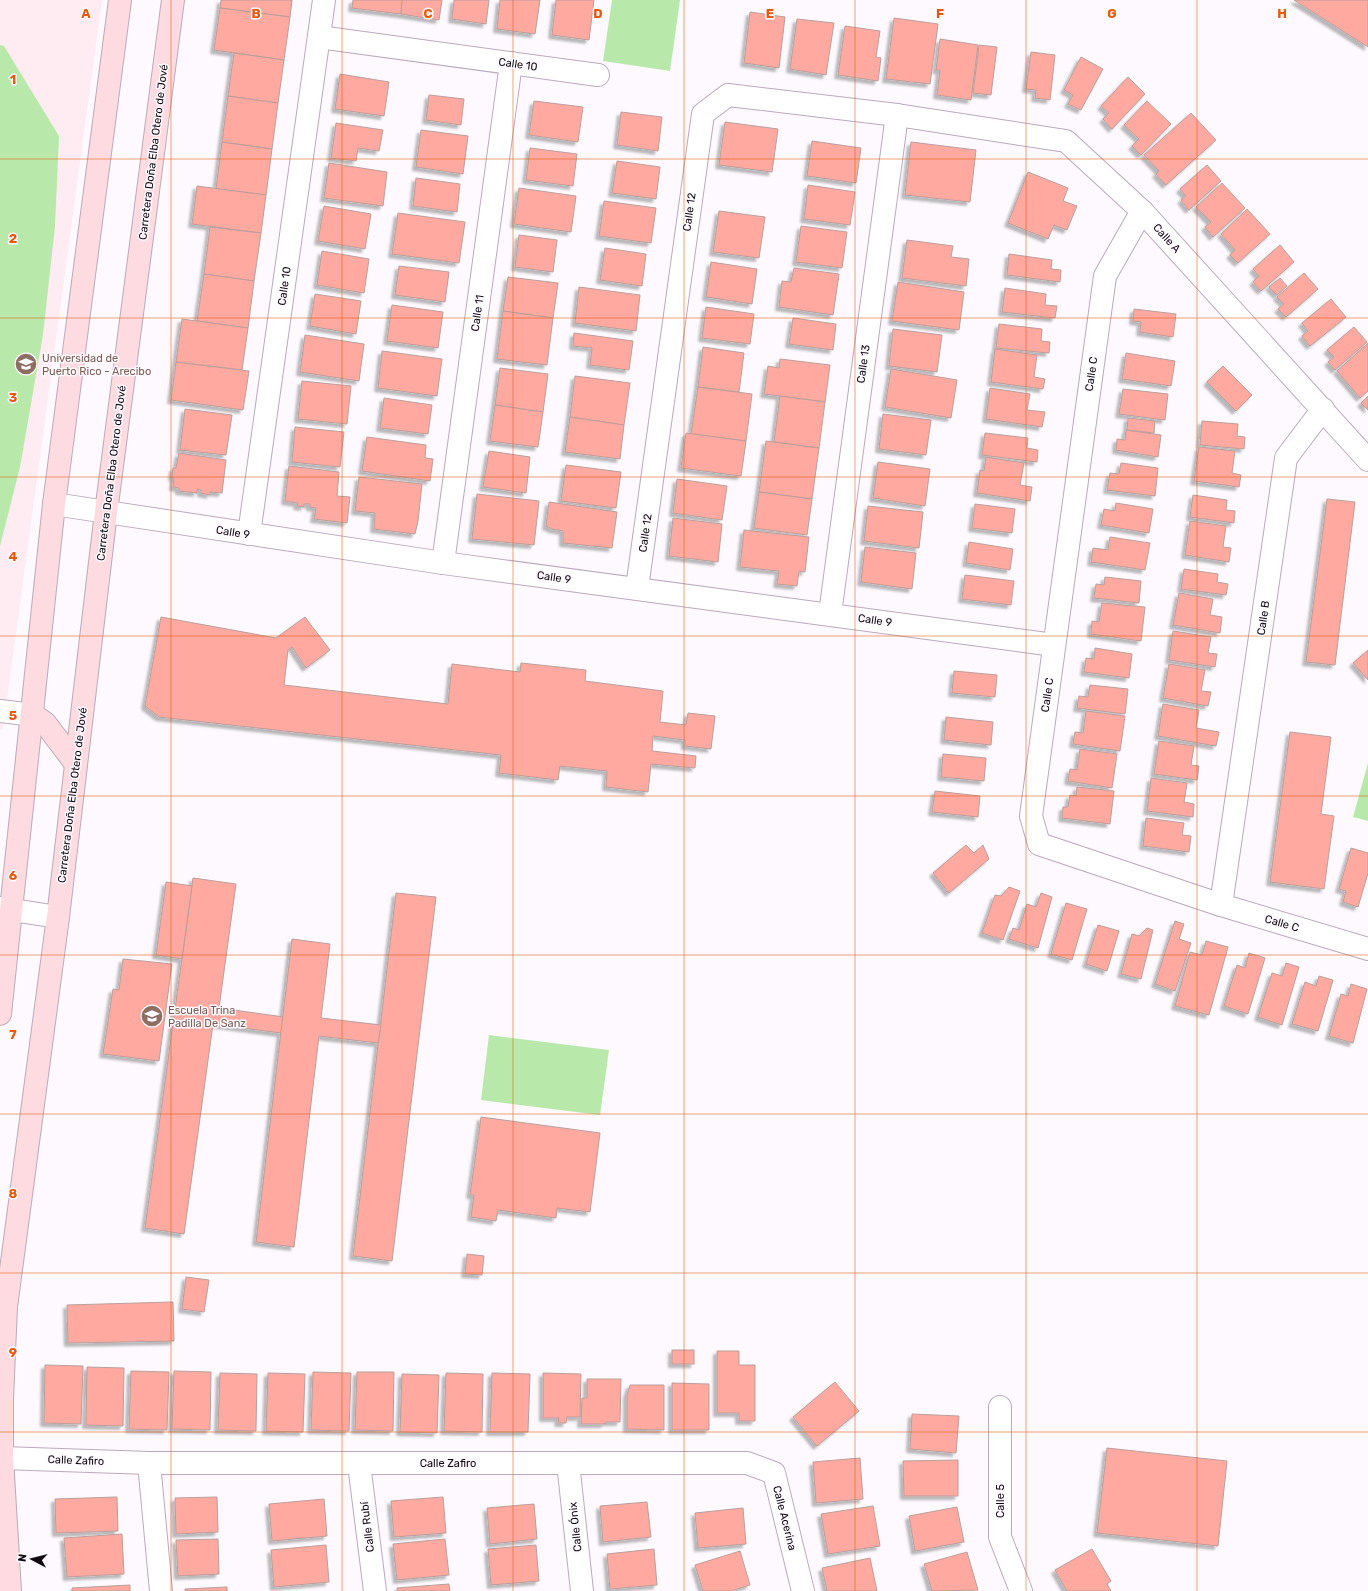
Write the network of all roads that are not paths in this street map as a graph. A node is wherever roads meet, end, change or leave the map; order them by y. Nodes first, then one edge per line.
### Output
1 (120, 0) edge
2 (173, 0) edge
3 (324, 0) edge
4 (318, 37) junction
5 (511, 63) junction
6 (598, 74) dead end
7 (897, 115) junction
8 (976, 127) joint
9 (1142, 212) junction
10 (1323, 409) junction
11 (1368, 460) edge
12 (54, 504) junction
13 (106, 512) junction
14 (249, 534) junction
15 (443, 563) junction
16 (637, 588) junction
17 (830, 614) junction
18 (1054, 645) junction
19 (0, 711) edge
20 (33, 715) junction
21 (76, 764) junction
22 (1221, 905) junction
23 (6, 909) edge
24 (58, 916) junction
25 (1368, 949) edge
26 (0, 1014) edge
27 (1000, 1407) dead end
28 (2, 1458) junction
29 (149, 1463) junction
30 (568, 1463) junction
31 (747, 1463) joint
32 (359, 1464) junction
33 (10, 1591) edge
34 (161, 1591) edge
35 (374, 1591) edge
36 (582, 1591) edge
37 (803, 1591) edge
38 (1021, 1591) edge

1 - 12 street
2 - 13 street, Carretera Doña Elba Otero de Jové
3 - 4 street, Calle 10
4 - 5 street, Calle 10
4 - 14 street, Calle 10
5 - 6 street, Calle 10
5 - 15 street, Calle 11
7 - 8 street, Calle 12
7 - 16 street, Calle 12
7 - 17 street, Calle 13
8 - 9 street, Calle A
9 - 10 street, Calle A
9 - 18 street, Calle C
10 - 11 street
10 - 22 street, Calle B
12 - 13 street, Calle 9
12 - 20 street
13 - 14 street, Calle 9
13 - 21 street, Carretera Doña Elba Otero de Jové
14 - 15 street, Calle 9
15 - 16 street, Calle 9
16 - 17 street, Calle 9
17 - 18 street, Calle 9
18 - 22 street, Calle C
19 - 20 street
20 - 21 street
20 - 23 street
21 - 24 street, Carretera Doña Elba Otero de Jové
22 - 25 street, Calle C
23 - 24 street
23 - 26 street
24 - 28 street, Carretera Doña Elba Otero de Jové
27 - 38 street, Calle 5
28 - 29 street, Calle Zafiro
28 - 33 street, Carretera Doña Elba Otero de Jové
29 - 32 street, Calle Zafiro
29 - 34 street
30 - 31 street, Calle Zafiro
30 - 32 street, Calle Zafiro
30 - 36 street, Calle Ónix
31 - 37 street, Calle Acerina
32 - 35 street, Calle Rubí

